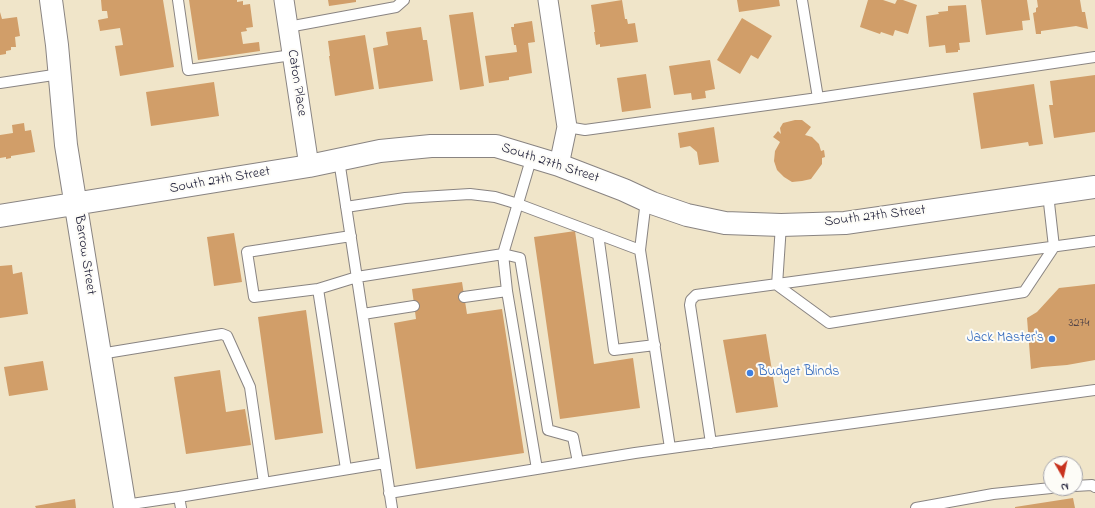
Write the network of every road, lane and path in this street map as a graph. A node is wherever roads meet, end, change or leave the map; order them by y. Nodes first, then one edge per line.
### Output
1 (51, 0) edge
2 (178, 0) edge
3 (284, 0) edge
4 (404, 0) edge
5 (548, 0) edge
6 (802, 0) edge
7 (288, 27) junction
8 (292, 55) junction
9 (1095, 57) edge
10 (60, 74) junction
11 (0, 82) edge
12 (818, 98) junction
13 (567, 127) junction
14 (532, 156) junction
15 (339, 160) junction
16 (559, 165) junction
17 (309, 166) junction
18 (1095, 187) edge
19 (1048, 194) junction
20 (646, 200) junction
21 (518, 204) junction
22 (76, 205) junction
23 (346, 207) junction
24 (0, 216) edge
25 (781, 225) junction
26 (598, 234) junction
27 (351, 236) junction
28 (1095, 241) edge
29 (1054, 247) junction
30 (640, 250) junction
31 (503, 254) junction
32 (357, 277) junction
33 (777, 285) junction
34 (318, 289) junction
35 (507, 291) junction
36 (464, 297) dead end
37 (414, 306) dead end
38 (363, 314) junction
39 (654, 344) junction
40 (100, 354) junction
41 (1095, 390) edge
42 (711, 443) junction
43 (670, 448) junction
44 (578, 462) junction
45 (385, 464) junction
46 (346, 469) junction
47 (537, 469) junction
48 (264, 483) junction
49 (1083, 486) edge
50 (1095, 487) edge
51 (1043, 489) edge
52 (389, 493) junction
53 (179, 497) junction
54 (125, 506) edge
55 (181, 508) edge
56 (392, 508) edge
57 (916, 508) edge

1 - 10 main road, Barrow Street
2 - 8 lane
3 - 7 street, Caton Place
4 - 7 lane
5 - 13 street
6 - 12 lane
7 - 8 street, Caton Place
8 - 17 street, Caton Place
9 - 12 lane
10 - 11 lane
10 - 22 main road, Barrow Street
12 - 13 lane
13 - 16 street
14 - 15 main road, South 27th Street
14 - 16 main road, South 27th Street
14 - 21 lane
15 - 17 main road, South 27th Street
15 - 23 lane
16 - 20 main road, South 27th Street
17 - 22 main road, South 27th Street
18 - 19 main road, South 27th Street
19 - 25 main road, South 27th Street
19 - 29 lane
20 - 25 main road, South 27th Street
20 - 30 lane
21 - 23 lane
21 - 26 lane
21 - 31 lane
22 - 24 main road, South 27th Street
22 - 40 main road, Barrow Street
23 - 27 lane
25 - 33 lane
26 - 30 lane
26 - 39 lane
27 - 32 lane
27 - 34 lane
28 - 29 lane
29 - 33 lane
29 - 33 lane
30 - 39 lane
31 - 32 lane
31 - 35 lane
31 - 44 lane
32 - 34 lane
32 - 38 lane
33 - 42 lane
34 - 46 lane
35 - 36 lane
35 - 47 lane
37 - 38 lane
38 - 45 lane
39 - 43 lane
40 - 48 lane
40 - 54 main road, Barrow Street
41 - 42 lane
42 - 43 lane
43 - 44 lane
44 - 47 lane
45 - 46 lane
45 - 52 lane
46 - 48 lane
47 - 52 lane
48 - 53 lane
49 - 50 lane
51 - 57 lane
52 - 56 lane
53 - 54 lane
53 - 55 lane

